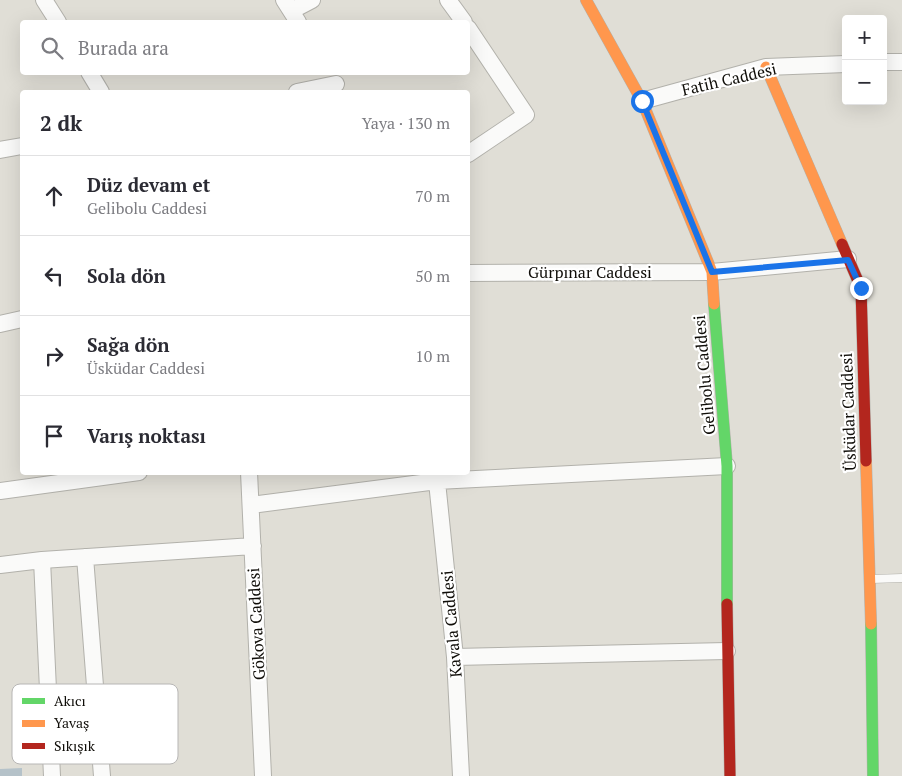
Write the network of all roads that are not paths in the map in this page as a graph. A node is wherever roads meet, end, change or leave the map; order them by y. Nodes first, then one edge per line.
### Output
1 (44, 0) edge
2 (312, 0) edge
3 (448, 0) edge
4 (586, 0) edge
5 (291, 11) edge
6 (57, 20) edge
7 (463, 20) edge
8 (470, 31) edge
9 (887, 62) edge
10 (902, 62) edge
11 (842, 64) edge
12 (766, 67) junction
13 (91, 75) edge
14 (335, 83) edge
15 (100, 90) edge
16 (305, 90) edge
17 (642, 101) junction
18 (20, 146) edge
19 (0, 150) edge
20 (470, 153) edge
21 (848, 260) junction
22 (712, 272) junction
23 (470, 273) edge
24 (20, 319) edge
25 (0, 324) edge
26 (727, 466) junction
27 (117, 475) edge
28 (249, 475) edge
29 (436, 477) edge
30 (0, 491) edge
31 (251, 505) junction
32 (253, 546) junction
33 (86, 557) junction
34 (42, 560) junction
35 (0, 565) edge
36 (902, 578) edge
37 (870, 579) junction
38 (727, 651) junction
39 (455, 657) junction
40 (48, 684) edge
41 (95, 684) edge
42 (263, 776) edge
43 (461, 776) edge
44 (730, 776) edge
45 (872, 776) edge

1 - 6 street
2 - 5 street
3 - 7 street
4 - 17 street, Gelibolu Caddesi
8 - 20 street
9 - 10 street
11 - 12 street, Fatih Caddesi
12 - 17 street, Fatih Caddesi
12 - 21 street, Üsküdar Caddesi
13 - 15 street
14 - 16 street
17 - 22 street, Gelibolu Caddesi
18 - 19 street
21 - 22 street, Gürpınar Caddesi
21 - 37 street, Üsküdar Caddesi
22 - 23 street, Gürpınar Caddesi
22 - 26 street, Gelibolu Caddesi
24 - 25 street
26 - 29 street
26 - 38 street, Gelibolu Caddesi
27 - 30 street
28 - 31 street, Gökova Caddesi
29 - 31 street
29 - 39 street, Kavala Caddesi
31 - 32 street, Gökova Caddesi
32 - 33 street
32 - 42 street, Gökova Caddesi
33 - 34 street
33 - 41 street
34 - 35 street
34 - 40 street
36 - 37 lane
37 - 45 street, Üsküdar Caddesi
38 - 39 street
38 - 44 street, Gelibolu Caddesi
39 - 43 street, Kavala Caddesi

